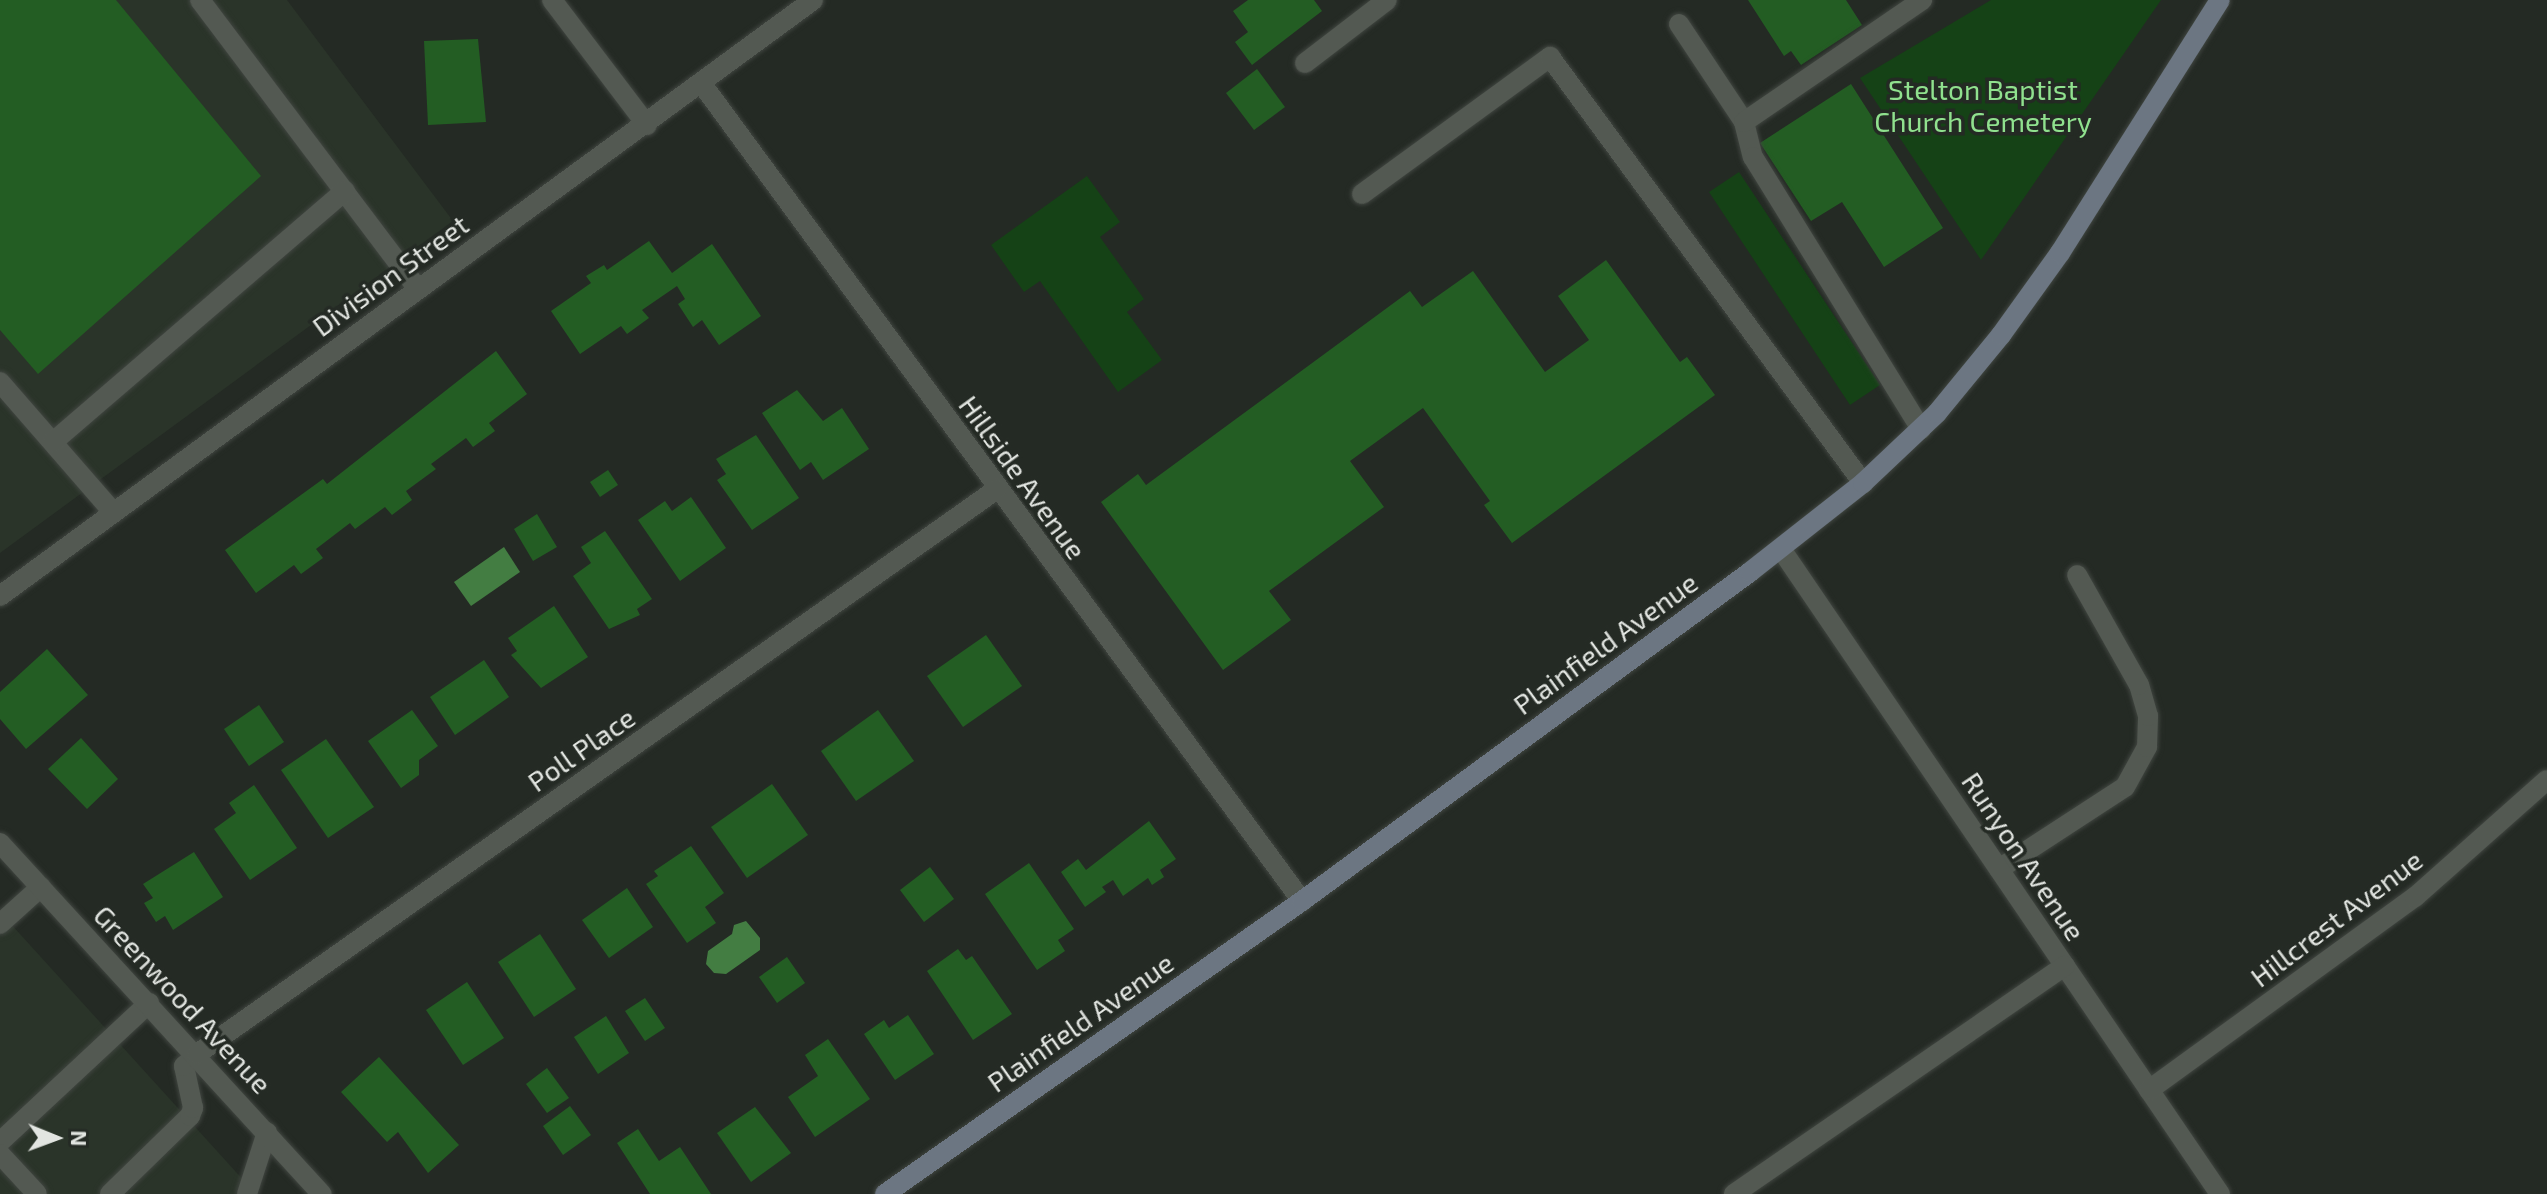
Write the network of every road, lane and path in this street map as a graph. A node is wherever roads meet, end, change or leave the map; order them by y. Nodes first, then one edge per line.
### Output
1 (200, 0) edge
2 (552, 0) edge
3 (813, 0) edge
4 (1387, 0) edge
5 (1922, 0) edge
6 (2220, 0) edge
7 (1679, 24) dead end
8 (1305, 63) dead end
9 (702, 84) junction
10 (1744, 122) junction
11 (647, 125) junction
12 (345, 191) junction
13 (1362, 194) dead end
14 (418, 289) junction
15 (0, 382) edge
16 (1921, 429) junction
17 (53, 442) junction
18 (1863, 483) junction
19 (997, 489) junction
20 (113, 512) junction
21 (1781, 549) junction
22 (2077, 575) dead end
23 (0, 596) edge
24 (2547, 780) edge
25 (0, 843) edge
26 (1999, 869) junction
27 (41, 887) junction
28 (1302, 901) junction
29 (0, 924) edge
30 (2065, 966) junction
31 (149, 1003) junction
32 (197, 1054) junction
33 (2149, 1090) junction
34 (267, 1132) junction
35 (0, 1142) edge
36 (0, 1154) edge
37 (37, 1194) edge
38 (110, 1194) edge
39 (247, 1194) edge
40 (322, 1194) edge
41 (885, 1194) edge
42 (1734, 1194) edge
43 (2220, 1194) edge

1 - 12 street
2 - 11 street
3 - 9 street, Division Street
4 - 8 street
5 - 10 street
6 - 16 main road, Plainfield Avenue
7 - 10 street
9 - 11 street, Division Street
9 - 19 street, Hillside Avenue
10 - 16 street
11 - 14 street, Division Street
12 - 14 street
12 - 17 street
13 - 18 street
14 - 20 street, Division Street
15 - 17 street
16 - 18 main road, Plainfield Avenue
17 - 20 street
18 - 21 main road, Plainfield Avenue
19 - 28 street, Hillside Avenue
19 - 32 street, Poll Place
20 - 23 street, Division Street
21 - 26 street, Runyon Avenue
21 - 28 main road, Plainfield Avenue
22 - 26 street
24 - 33 street, Hillcrest Avenue
25 - 27 street, Greenwood Avenue
26 - 30 street, Runyon Avenue
27 - 29 street
27 - 31 street, Greenwood Avenue
28 - 41 main road, Plainfield Avenue
30 - 33 street, Runyon Avenue
30 - 42 street
31 - 32 street, Greenwood Avenue
31 - 35 street
32 - 34 street, Greenwood Avenue
32 - 38 street
33 - 43 street, Runyon Avenue
34 - 39 street
34 - 40 street, Greenwood Avenue
36 - 37 street

